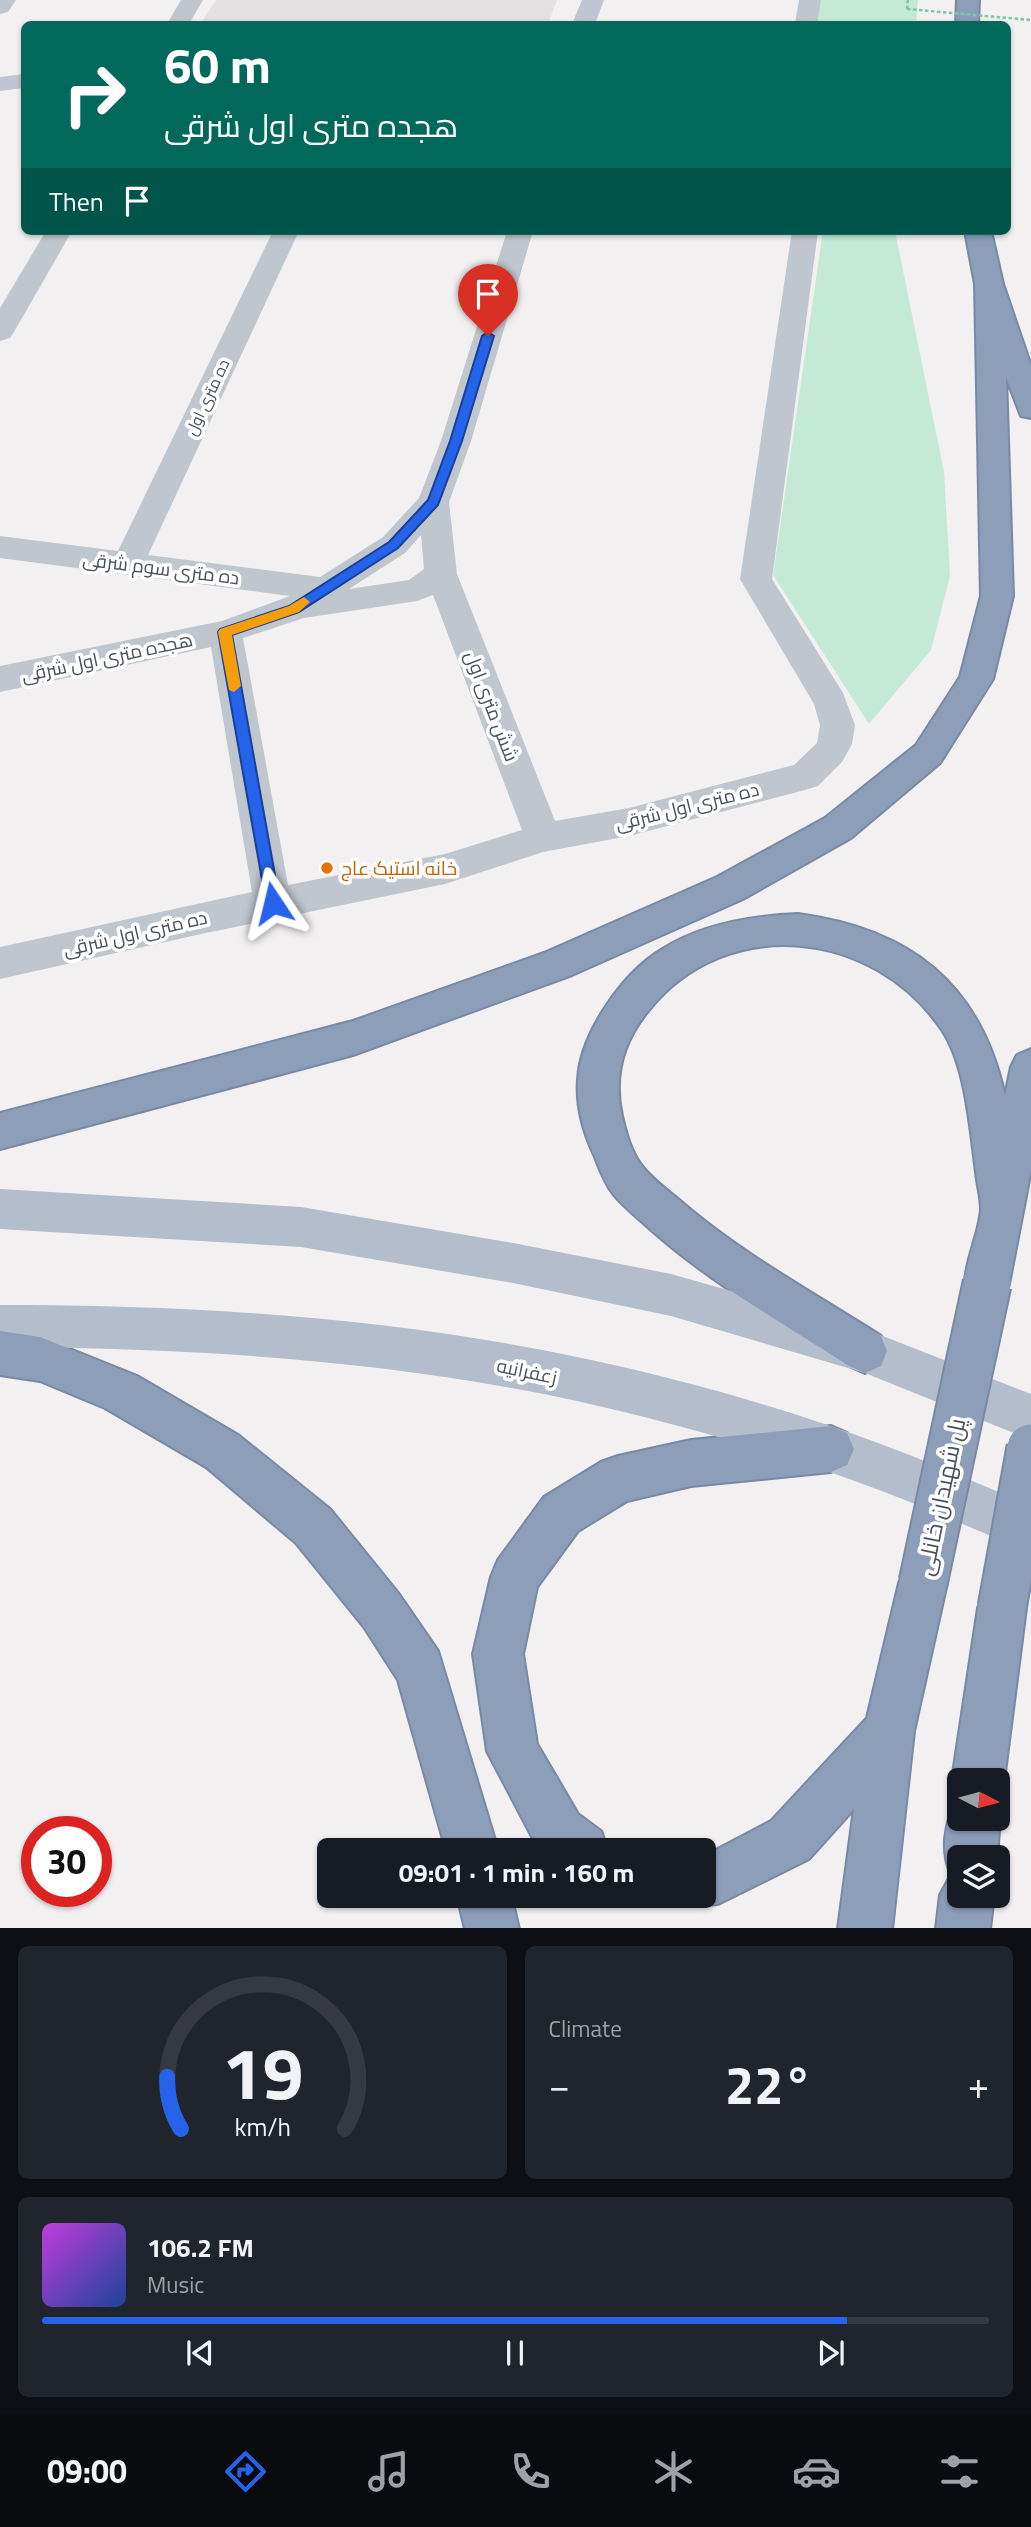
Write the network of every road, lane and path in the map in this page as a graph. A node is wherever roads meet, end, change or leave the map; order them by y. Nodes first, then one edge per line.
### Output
1 (5, 0) edge
2 (192, 0) edge
3 (593, 0) edge
4 (810, 0) edge
5 (908, 0) edge
6 (968, 0) edge
7 (0, 7) edge
8 (1031, 20) edge
9 (180, 21) edge
10 (585, 21) edge
11 (806, 21) edge
12 (967, 21) edge
13 (21, 80) edge
14 (0, 84) edge
15 (57, 235) edge
16 (284, 235) edge
17 (519, 235) edge
18 (804, 235) edge
19 (979, 235) edge
20 (989, 284) junction
21 (0, 332) edge
22 (1031, 409) edge
23 (433, 502) junction
24 (0, 547) edge
25 (128, 564) junction
26 (441, 574) junction
27 (322, 589) junction
28 (294, 609) junction
29 (225, 632) junction
30 (0, 679) edge
31 (542, 838) junction
32 (273, 903) junction
33 (0, 963) edge
34 (1031, 1067) edge
35 (0, 1131) edge
36 (1002, 1208) junction
37 (0, 1209) edge
38 (0, 1326) edge
39 (865, 1351) junction
40 (0, 1353) edge
41 (1031, 1417) edge
42 (1031, 1448) edge
43 (831, 1449) junction
44 (1031, 1529) edge
45 (889, 1731) junction
46 (980, 1768) edge
47 (469, 1838) edge
48 (566, 1838) edge
49 (716, 1877) edge
50 (487, 1908) edge
51 (965, 1908) edge
52 (492, 1928) edge
53 (865, 1928) edge
54 (963, 1928) edge

1 - 7 street
2 - 9 street
3 - 10 street
4 - 11 street
5 - 8 path, bridge
6 - 12 highway
13 - 14 street
15 - 21 street
16 - 25 street, ده متری اول
17 - 23 street, هجده متری اول شرقی
18 - 31 street, ده متری اول شرقی
19 - 20 highway
20 - 22 highway
20 - 35 highway
23 - 26 street, شش متری اول
23 - 27 street, هجده متری اول شرقی
24 - 25 street, ده متری سوم شرقی
25 - 27 street, ده متری سوم شرقی
26 - 28 street
26 - 31 street, شش متری اول
27 - 28 street, هجده متری اول شرقی
28 - 29 street, هجده متری اول شرقی
29 - 30 street, هجده متری اول شرقی
29 - 32 street
31 - 32 street, ده متری اول شرقی
32 - 33 street, ده متری اول شرقی
34 - 36 highway, پل شهیدان خانلی
36 - 39 highway
36 - 45 highway, پل شهیدان خانلی, bridge
37 - 39 main road
38 - 43 main road, زعفرانیه
39 - 41 main road
40 - 47 highway
42 - 46 highway, bridge
43 - 44 main road, زعفرانیه
43 - 48 highway
45 - 49 highway
45 - 53 highway, پل شهیدان خانلی
50 - 52 highway
51 - 54 highway

